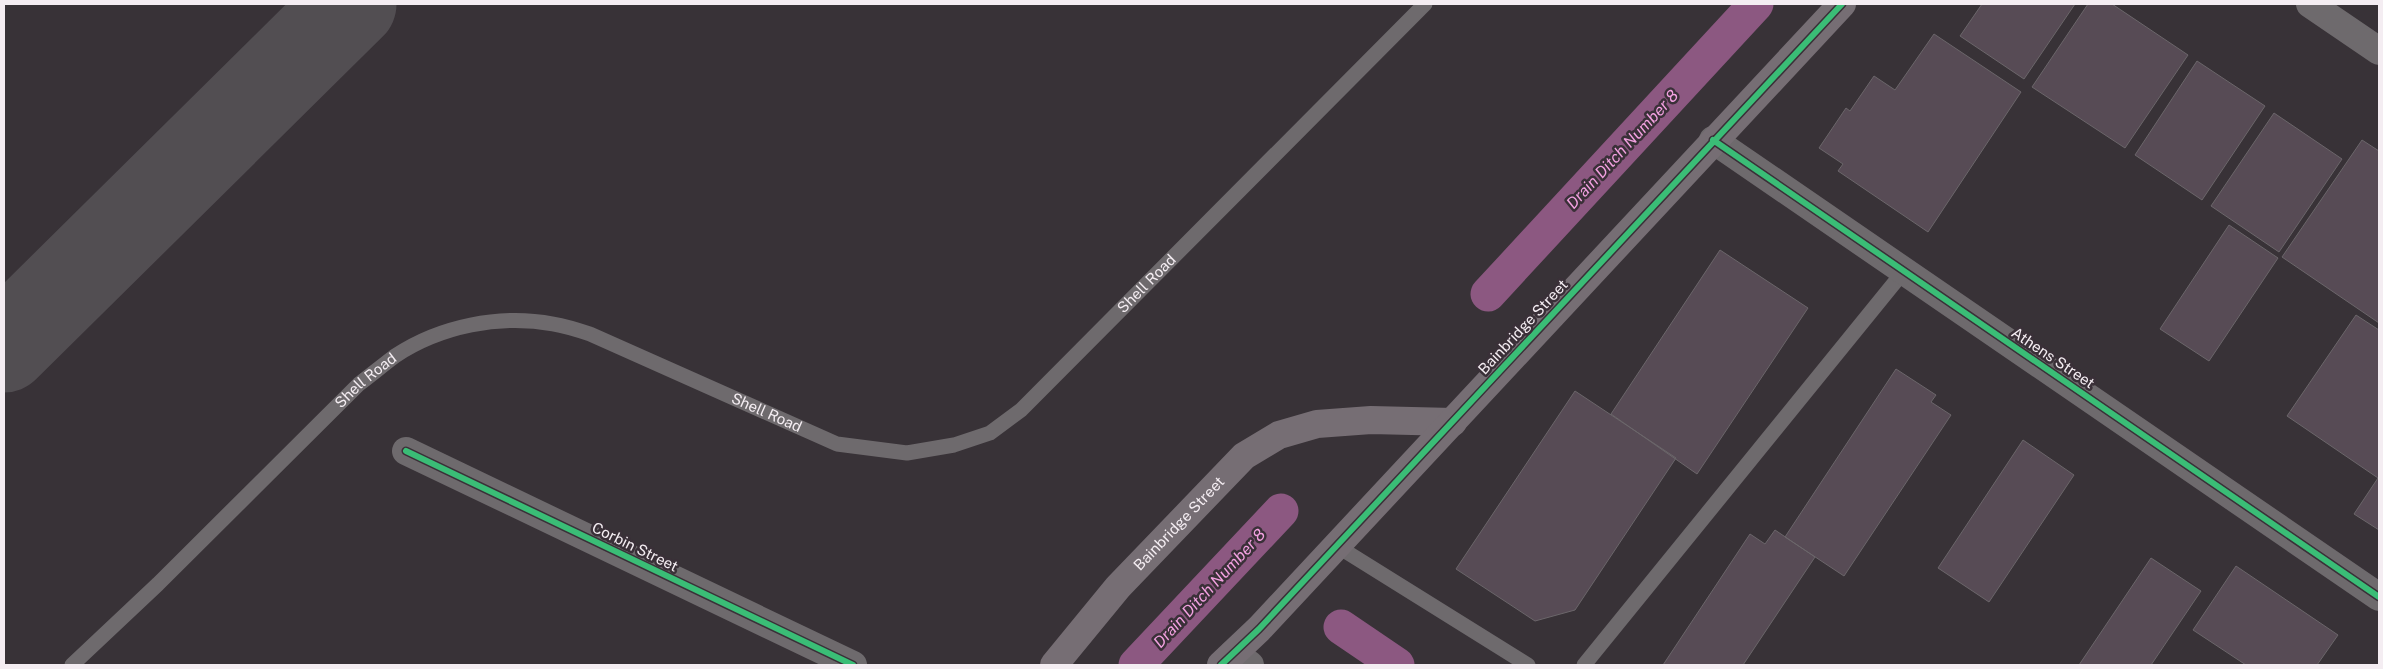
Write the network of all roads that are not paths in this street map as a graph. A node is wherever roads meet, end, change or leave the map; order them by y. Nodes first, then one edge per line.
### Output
1 (1424, 4) edge
2 (1842, 4) edge
3 (2310, 4) edge
4 (2377, 44) edge
5 (1714, 140) junction
6 (1904, 271) junction
7 (1453, 422) junction
8 (406, 451) dead end
9 (1337, 546) junction
10 (2379, 597) edge
11 (1235, 661) edge
12 (72, 665) edge
13 (853, 665) edge
14 (1054, 665) edge
15 (1528, 665) edge
16 (1584, 665) edge

1 - 12 lane, Shell Road
2 - 5 street, Bainbridge Street
3 - 4 street
5 - 6 street, Athens Street
5 - 7 street, Bainbridge Street
6 - 10 street, Athens Street
6 - 16 lane
7 - 9 street, Bainbridge Street
7 - 14 street, Bainbridge Street
8 - 13 street, Corbin Street
9 - 11 street, Bainbridge Street
9 - 15 lane

